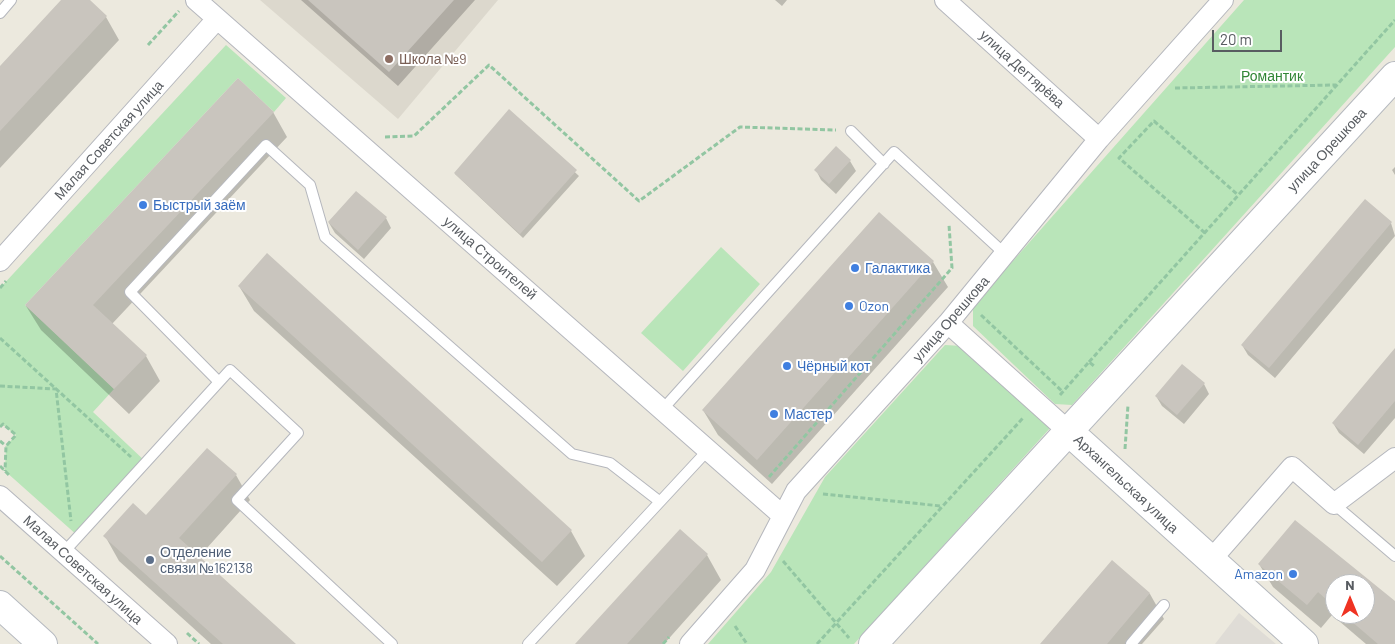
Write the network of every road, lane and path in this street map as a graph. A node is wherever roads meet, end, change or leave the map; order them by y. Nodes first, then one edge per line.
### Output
1 (11, 0) edge
2 (945, 0) edge
3 (1223, 0) edge
4 (190, 3) edge
5 (0, 12) edge
6 (217, 19) junction
7 (1395, 20) edge
8 (148, 45) dead end
9 (1395, 76) edge
10 (1336, 86) junction
11 (1144, 89) junction
12 (851, 131) joint
13 (354, 138) junction
14 (1099, 139) junction
15 (884, 164) junction
16 (1238, 195) junction
17 (948, 201) junction
18 (1205, 233) junction
19 (1006, 255) junction
20 (7, 267) edge
21 (0, 288) edge
22 (967, 301) junction
23 (948, 323) junction
24 (0, 338) edge
25 (1089, 362) dead end
26 (219, 382) junction
27 (0, 386) edge
28 (56, 389) junction
29 (1063, 392) dead end
30 (662, 410) junction
31 (1027, 422) dead end
32 (0, 427) edge
33 (1067, 430) junction
34 (0, 441) edge
35 (6, 446) junction
36 (708, 450) junction
37 (1395, 458) edge
38 (142, 467) junction
39 (5, 471) dead end
40 (796, 491) junction
41 (756, 492) junction
42 (0, 496) edge
43 (659, 502) junction
44 (1334, 504) junction
45 (942, 506) junction
46 (783, 516) junction
47 (72, 531) dead end
48 (768, 544) junction
49 (64, 552) junction
50 (0, 556) edge
51 (1395, 556) edge
52 (1210, 561) junction
53 (0, 605) edge
54 (1164, 605) dead end
55 (835, 624) junction
56 (670, 637) dead end
57 (43, 644) edge
58 (98, 644) edge
59 (167, 644) edge
60 (392, 644) edge
61 (528, 644) edge
62 (663, 644) edge
63 (690, 644) edge
64 (816, 644) edge
65 (854, 644) edge
66 (873, 644) edge
67 (1131, 644) edge
68 (1304, 644) edge

1 - 5 lane
2 - 14 street, улица Дегтярёва
3 - 11 street, улица Орешкова
4 - 6 street, улица Строителей
4 - 8 path
6 - 13 street, улица Строителей
6 - 20 street, Малая Советская улица
7 - 10 path
9 - 33 street, улица Орешкова
10 - 11 path
10 - 16 path
11 - 14 street, улица Орешкова
12 - 13 path
12 - 15 lane
13 - 30 street, улица Строителей
14 - 19 street, улица Орешкова
15 - 17 lane
15 - 30 lane
16 - 18 path
16 - 18 path
17 - 19 lane
17 - 41 path
18 - 25 path
19 - 22 street, улица Орешкова
20 - 21 path
22 - 23 street, улица Орешкова
22 - 29 path
23 - 33 street, Архангельская улица
23 - 40 street, улица Орешкова
24 - 28 path
26 - 38 lane
26 - 43 lane
26 - 60 lane
27 - 28 path
28 - 38 path
28 - 47 path
30 - 36 street, улица Строителей
31 - 45 path
32 - 35 path
33 - 52 street, Архангельская улица
33 - 66 street, улица Орешкова
34 - 35 path
35 - 39 path
36 - 41 street, улица Строителей
36 - 43 lane
37 - 44 street
38 - 49 lane
40 - 45 path
40 - 46 street, улица Орешкова
41 - 46 street, улица Строителей
42 - 49 street, Малая Советская улица
43 - 61 lane
44 - 51 lane
44 - 52 street
45 - 55 path
46 - 48 street, улица Орешкова
48 - 55 path
48 - 63 street, улица Орешкова
49 - 59 street, Малая Советская улица
50 - 58 path
52 - 68 street, Архангельская улица
53 - 57 street
54 - 67 lane
55 - 64 path
55 - 65 path
56 - 62 path

